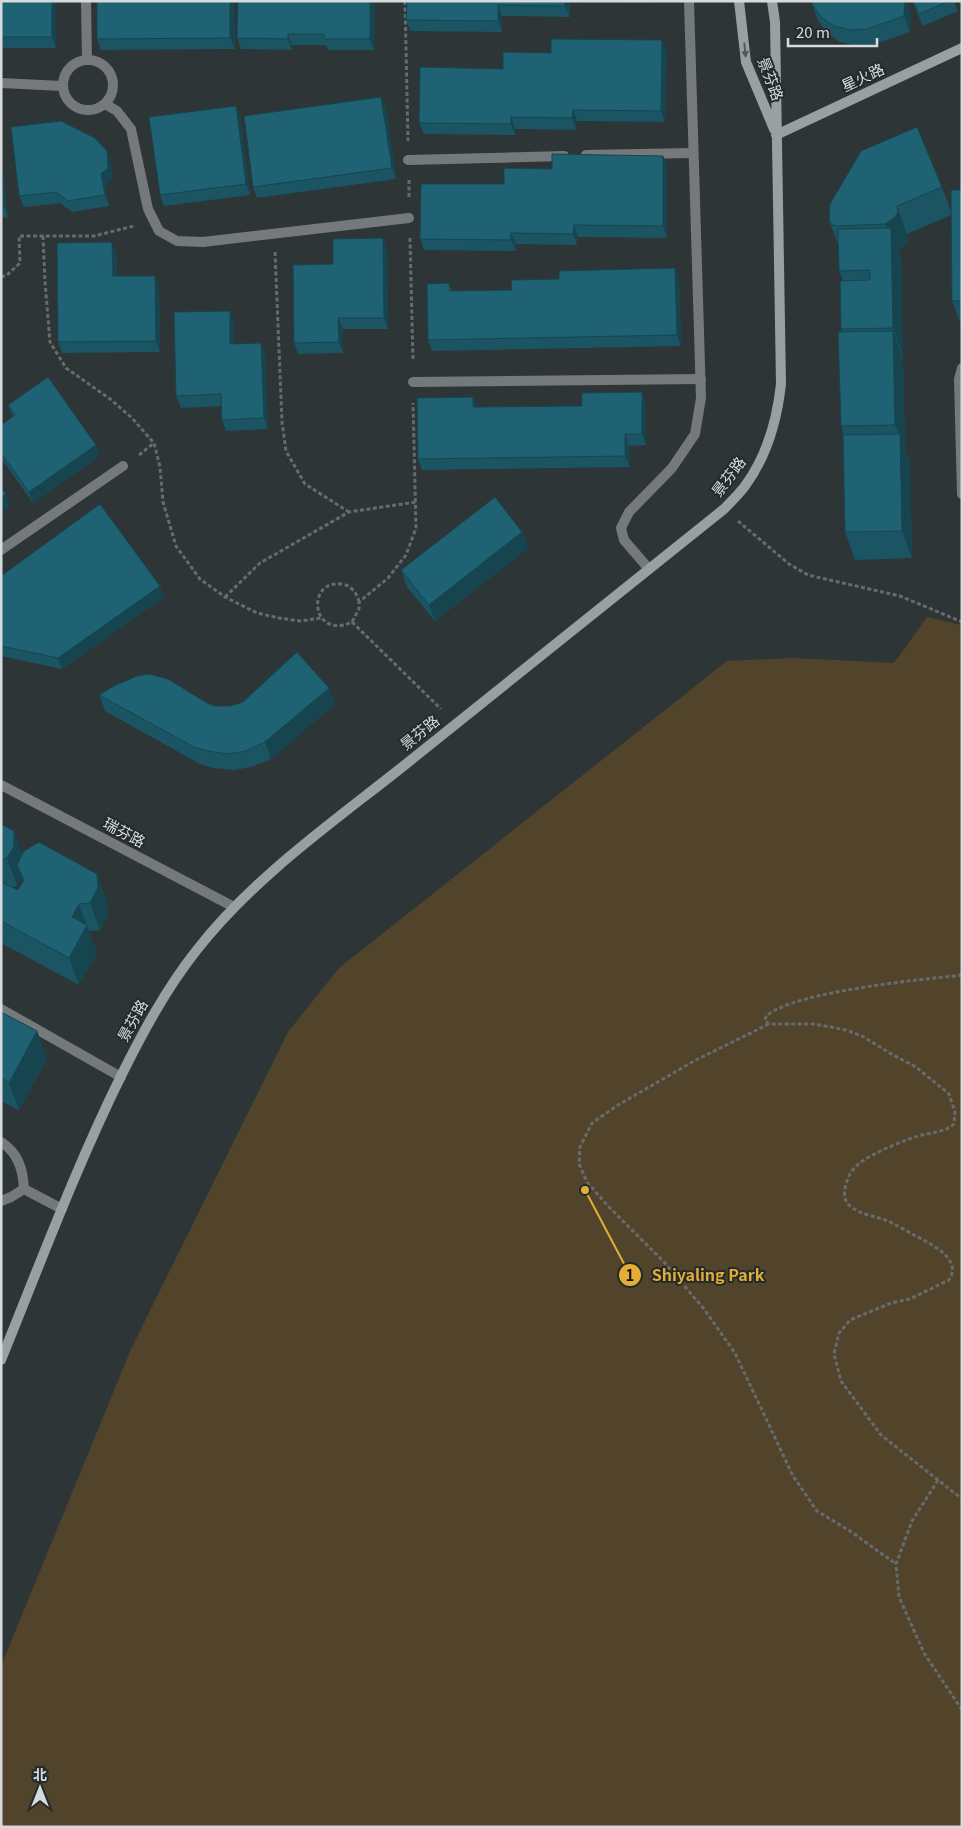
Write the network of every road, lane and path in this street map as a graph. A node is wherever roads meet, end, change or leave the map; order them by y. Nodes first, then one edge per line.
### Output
1 (86, 1) edge
2 (405, 1) edge
3 (689, 1) edge
4 (739, 1) edge
5 (772, 1) edge
6 (962, 48) edge
7 (87, 60) junction
8 (1, 83) edge
9 (62, 86) junction
10 (105, 104) junction
11 (776, 135) junction
12 (693, 153) junction
13 (408, 160) junction
14 (409, 218) junction
15 (154, 221) junction
16 (275, 235) junction
17 (43, 236) junction
18 (1, 277) edge
19 (962, 368) edge
20 (701, 379) junction
21 (413, 382) junction
22 (123, 466) dead end
23 (962, 494) edge
24 (416, 502) junction
25 (724, 509) junction
26 (349, 512) junction
27 (1, 550) edge
28 (649, 569) junction
29 (225, 597) junction
30 (360, 602) junction
31 (321, 618) junction
32 (352, 622) junction
33 (962, 622) edge
34 (456, 723) junction
35 (1, 786) edge
36 (234, 907) junction
37 (962, 975) edge
38 (1, 1009) edge
39 (769, 1024) junction
40 (121, 1077) junction
41 (1, 1142) edge
42 (24, 1188) junction
43 (1, 1200) edge
44 (62, 1209) junction
45 (1, 1360) edge
46 (938, 1480) junction
47 (962, 1499) edge
48 (896, 1564) junction
49 (962, 1710) edge

1 - 7 street
2 - 13 path
3 - 12 street
4 -> 11 street, 景芬路
5 - 11 street, 景芬路
6 - 11 street, 星火路
7 - 9 street
7 - 10 street
8 - 9 street
9 - 10 street
10 - 15 street
11 - 25 street, 景芬路
12 - 13 street
12 - 20 street
13 - 14 path
14 - 16 street
14 - 21 path
15 - 16 street
15 - 17 path
16 - 26 path
17 - 18 path
17 - 29 path
19 - 23 street
20 - 21 street
20 - 28 street
21 - 24 path
22 - 27 street
24 - 26 path
24 - 30 path
25 - 28 street, 景芬路
25 - 33 path
26 - 29 path
28 - 34 street, 景芬路
29 - 31 path
30 - 31 path
30 - 32 path
31 - 32 path
32 - 34 path
34 - 36 street, 景芬路
35 - 36 street, 瑞芬路
36 - 40 street, 景芬路
37 - 39 path
38 - 40 street
39 - 46 path
39 - 48 path
40 - 44 street, 景芬路
41 - 42 street
42 - 43 street
42 - 44 street
44 - 45 street, 景芬路
46 - 47 path
46 - 48 path
48 - 49 path

